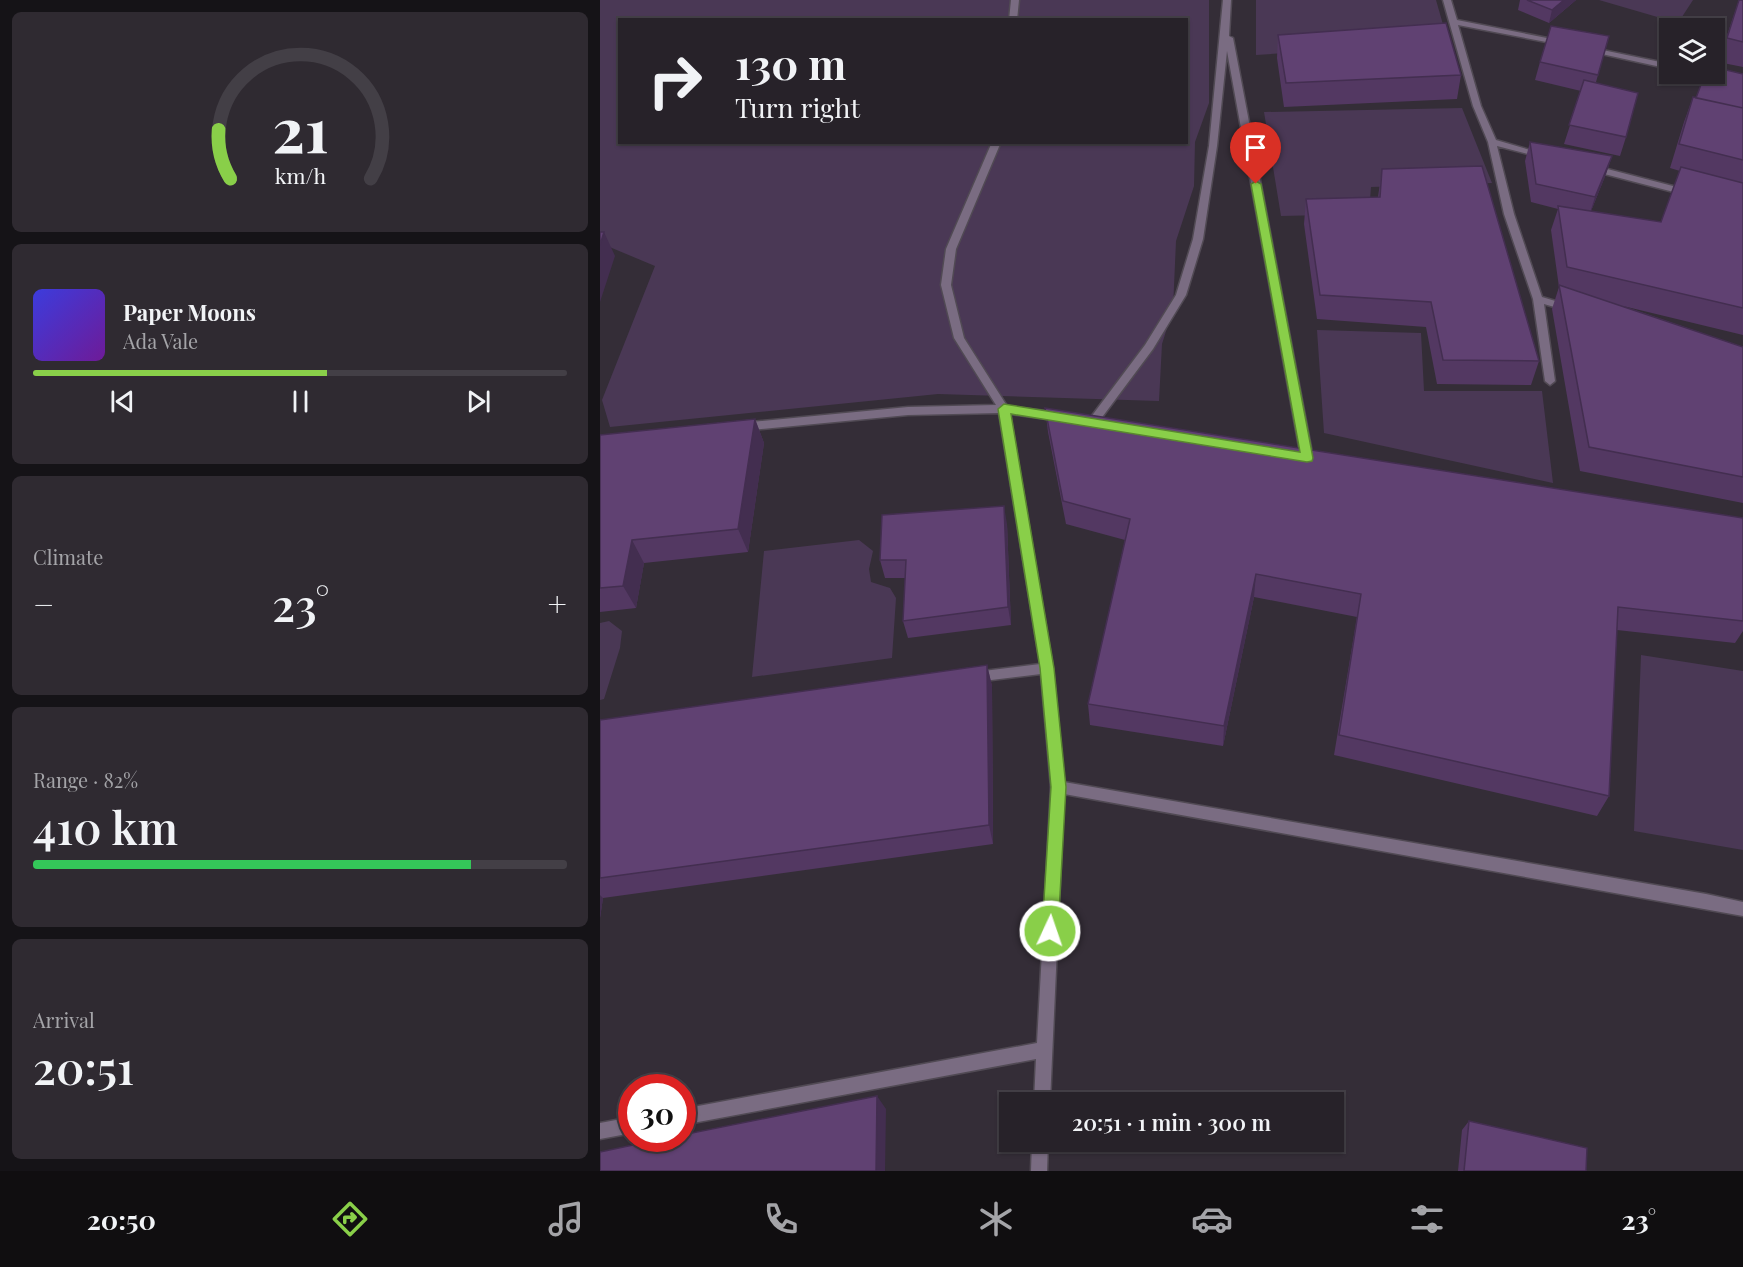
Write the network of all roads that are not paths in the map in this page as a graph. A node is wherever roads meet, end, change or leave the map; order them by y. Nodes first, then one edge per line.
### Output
1 (1015, 0) edge
2 (1227, 0) edge
3 (1447, 0) edge
4 (1013, 18) edge
5 (1454, 22) junction
6 (1226, 25) junction
7 (1575, 46) edge
8 (1587, 48) edge
9 (1659, 64) edge
10 (1725, 80) edge
11 (1743, 84) edge
12 (1492, 142) junction
13 (996, 144) edge
14 (1558, 159) edge
15 (1580, 165) edge
16 (1700, 195) edge
17 (1538, 299) junction
18 (1580, 312) edge
19 (1550, 381) dead end
20 (1004, 409) junction
21 (725, 429) edge
22 (1307, 458) edge
23 (1047, 668) junction
24 (967, 678) edge
25 (1058, 787) junction
26 (1743, 909) edge
27 (1043, 1050) junction
28 (1042, 1092) edge
29 (696, 1114) edge
30 (618, 1128) edge
31 (600, 1131) edge
32 (1040, 1152) edge
33 (1040, 1171) edge

1 - 4 street
2 - 6 street
3 - 5 street
5 - 7 street
5 - 12 street
6 - 20 street
6 - 22 street
8 - 9 street
10 - 11 street
12 - 14 street
12 - 17 street
13 - 20 street
15 - 16 street
17 - 18 street
17 - 19 street
20 - 21 street
20 - 23 street
23 - 24 street
23 - 25 street
25 - 26 street
25 - 27 street
27 - 28 street
27 - 29 street
30 - 31 street
32 - 33 street

